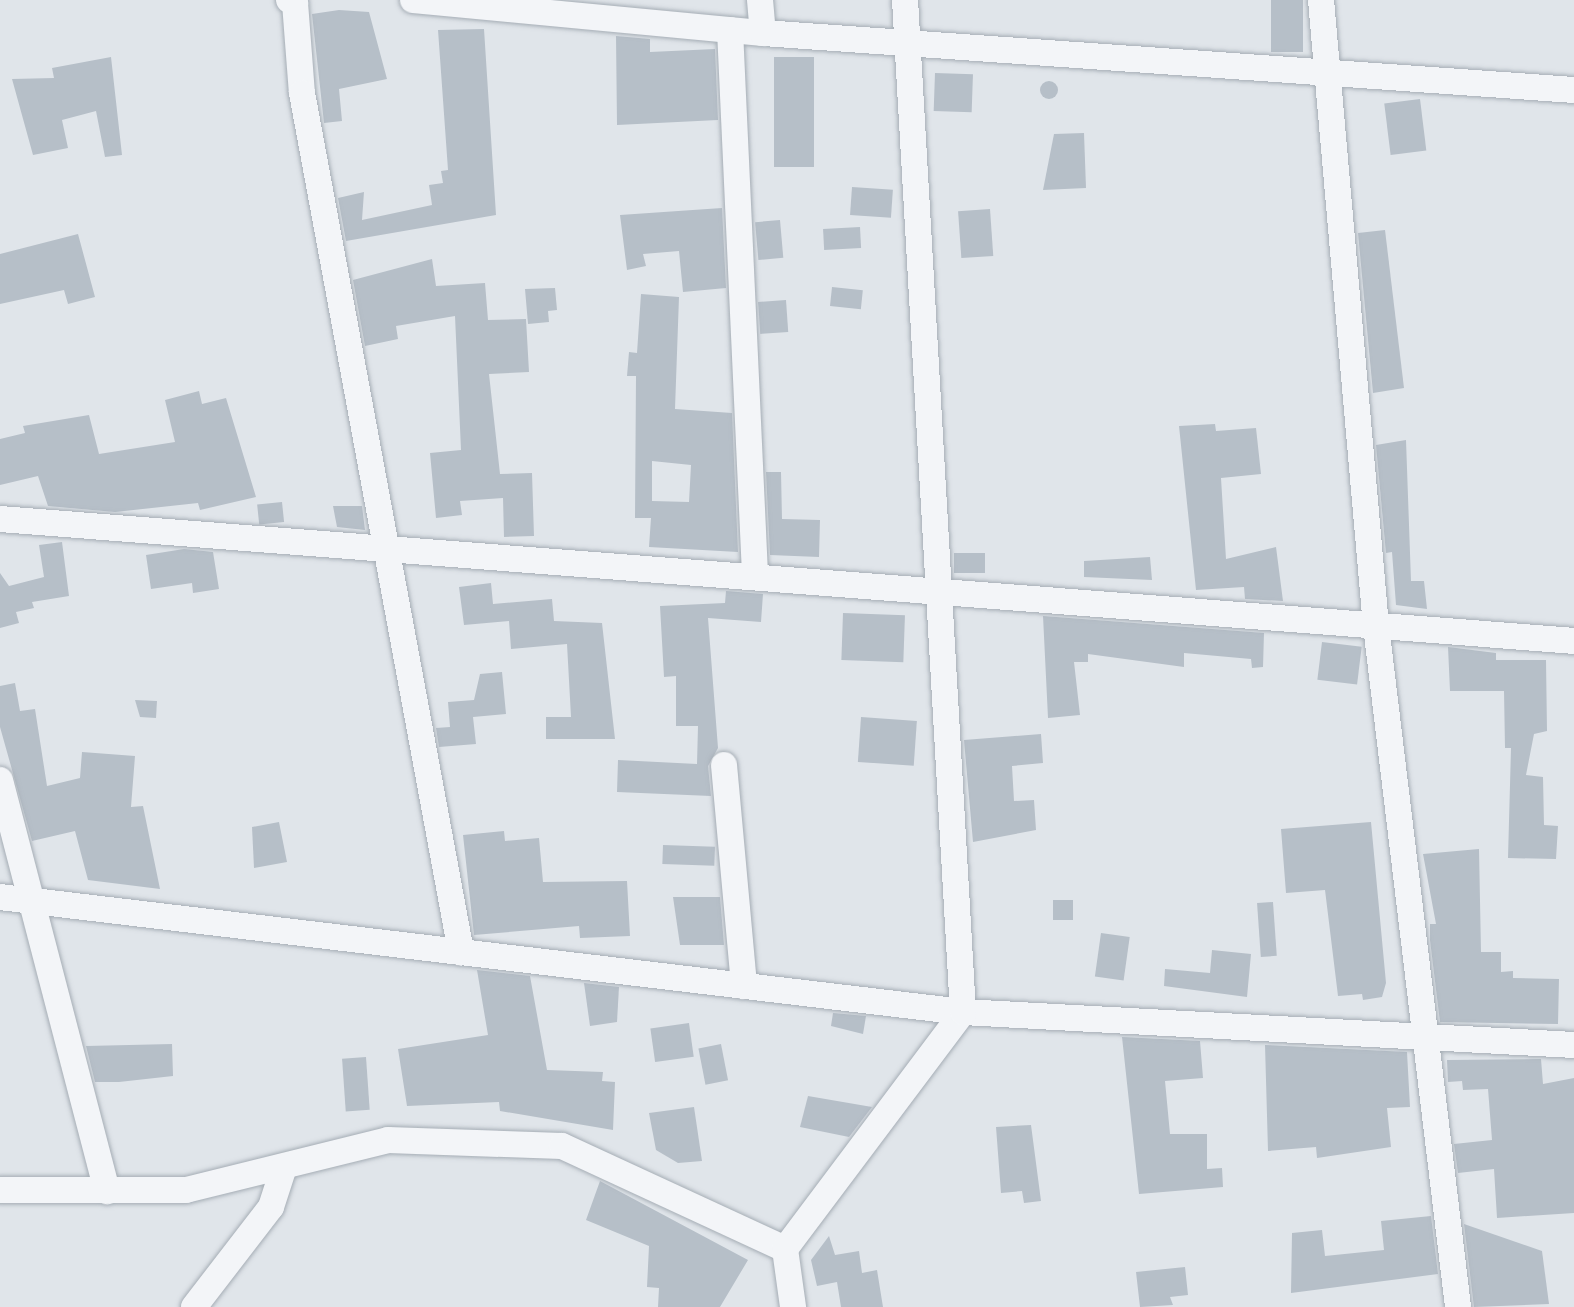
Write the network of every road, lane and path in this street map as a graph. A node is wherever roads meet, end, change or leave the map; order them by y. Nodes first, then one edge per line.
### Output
1 (289, 0) edge
2 (413, 0) edge
3 (760, 0) edge
4 (905, 0) edge
5 (1321, 0) edge
6 (730, 30) junction
7 (763, 33) junction
8 (906, 39) junction
9 (1331, 71) junction
10 (1574, 90) edge
11 (0, 519) edge
12 (391, 550) junction
13 (755, 575) junction
14 (937, 591) junction
15 (1376, 626) junction
16 (1574, 641) edge
17 (724, 765) dead end
18 (0, 780) edge
19 (0, 897) edge
20 (30, 900) junction
21 (461, 952) junction
22 (744, 986) junction
23 (963, 1012) junction
24 (1421, 1031) junction
25 (1574, 1045) edge
26 (284, 1167) junction
27 (0, 1190) edge
28 (107, 1191) junction
29 (785, 1249) junction
30 (194, 1307) edge
31 (793, 1307) edge
32 (1458, 1307) edge

1 - 12 street
2 - 6 street
3 - 7 street
4 - 8 street
5 - 9 street
6 - 7 street
6 - 13 street
7 - 8 street
8 - 9 street
8 - 14 street
9 - 10 street
9 - 15 street
11 - 12 street
12 - 13 street
12 - 21 street
13 - 14 street
14 - 15 street
14 - 23 street
15 - 16 street
15 - 24 street
17 - 22 street
18 - 20 street
19 - 20 street
20 - 21 street
20 - 28 street
21 - 22 street
22 - 23 street
23 - 24 street
23 - 29 street
24 - 25 street
24 - 32 street
26 - 28 street
26 - 29 street
26 - 30 street
27 - 28 street
29 - 31 street

